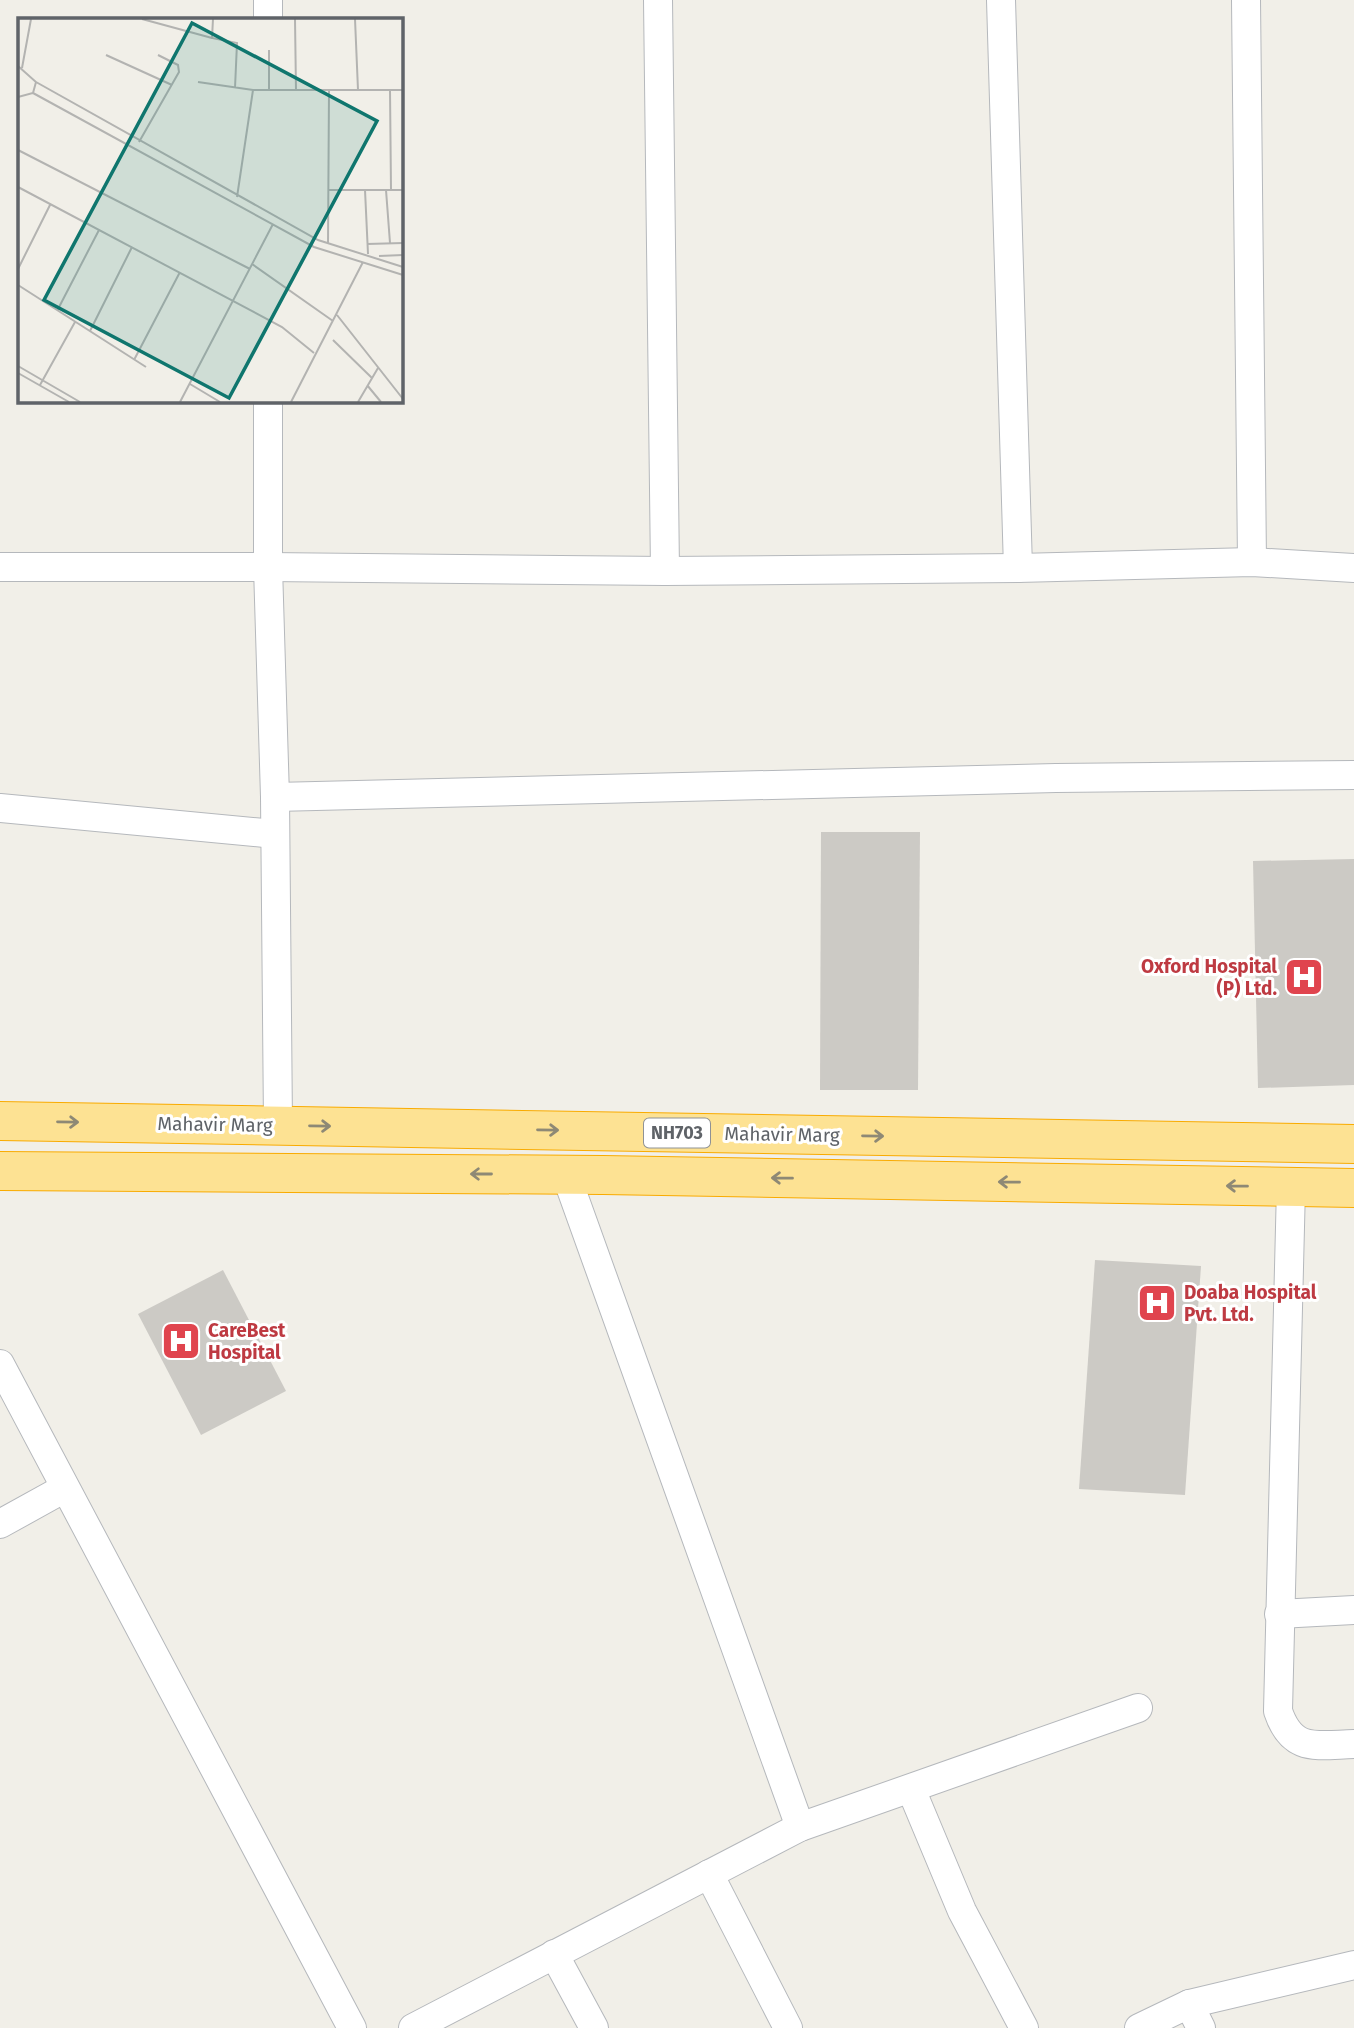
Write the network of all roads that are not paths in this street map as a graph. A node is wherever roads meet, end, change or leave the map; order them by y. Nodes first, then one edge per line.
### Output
1 (268, 0) edge
2 (658, 0) edge
3 (1001, 0) edge
4 (1247, 0) edge
5 (268, 18) edge
6 (268, 402) edge
7 (1252, 562) junction
8 (268, 567) junction
9 (0, 568) edge
10 (1018, 568) junction
11 (1354, 568) edge
12 (665, 571) junction
13 (1354, 775) edge
14 (275, 797) junction
15 (0, 808) edge
16 (275, 834) junction
17 (0, 1121) edge
18 (278, 1125) junction
19 (1354, 1144) edge
20 (0, 1171) edge
21 (566, 1175) junction
22 (1291, 1187) junction
23 (1354, 1188) edge
24 (0, 1364) edge
25 (65, 1488) junction
26 (0, 1524) edge
27 (1354, 1610) edge
28 (1279, 1614) junction
29 (1138, 1708) dead end
30 (1354, 1744) edge
31 (911, 1790) junction
32 (800, 1827) junction
33 (709, 1874) junction
34 (554, 1954) junction
35 (1354, 1965) edge
36 (1195, 2016) edge
37 (352, 2028) edge
38 (413, 2028) edge
39 (594, 2028) edge
40 (788, 2028) edge
41 (1024, 2028) edge
42 (1139, 2028) edge

1 - 5 street
2 - 12 street
3 - 10 street
4 - 7 street
6 - 8 street
7 - 10 street
7 - 11 street
8 - 9 street
8 - 12 street
8 - 14 street
10 - 12 street
13 - 14 street
14 - 16 street
15 - 16 street
16 - 18 street
17 -> 18 highway, Mahavir Marg / NH703
18 -> 19 highway, Mahavir Marg / NH703
21 -> 20 highway, NH703
22 -> 21 highway, NH703
21 - 32 street
22 - 23 highway, NH703
22 - 28 street
24 - 25 street
25 - 26 street
25 - 37 street
27 - 28 street
28 - 30 street
29 - 31 street
31 - 32 street
31 - 41 street
32 - 33 street
33 - 34 street
33 - 40 street
34 - 38 street
34 - 39 street
35 - 36 street
36 - 42 street

